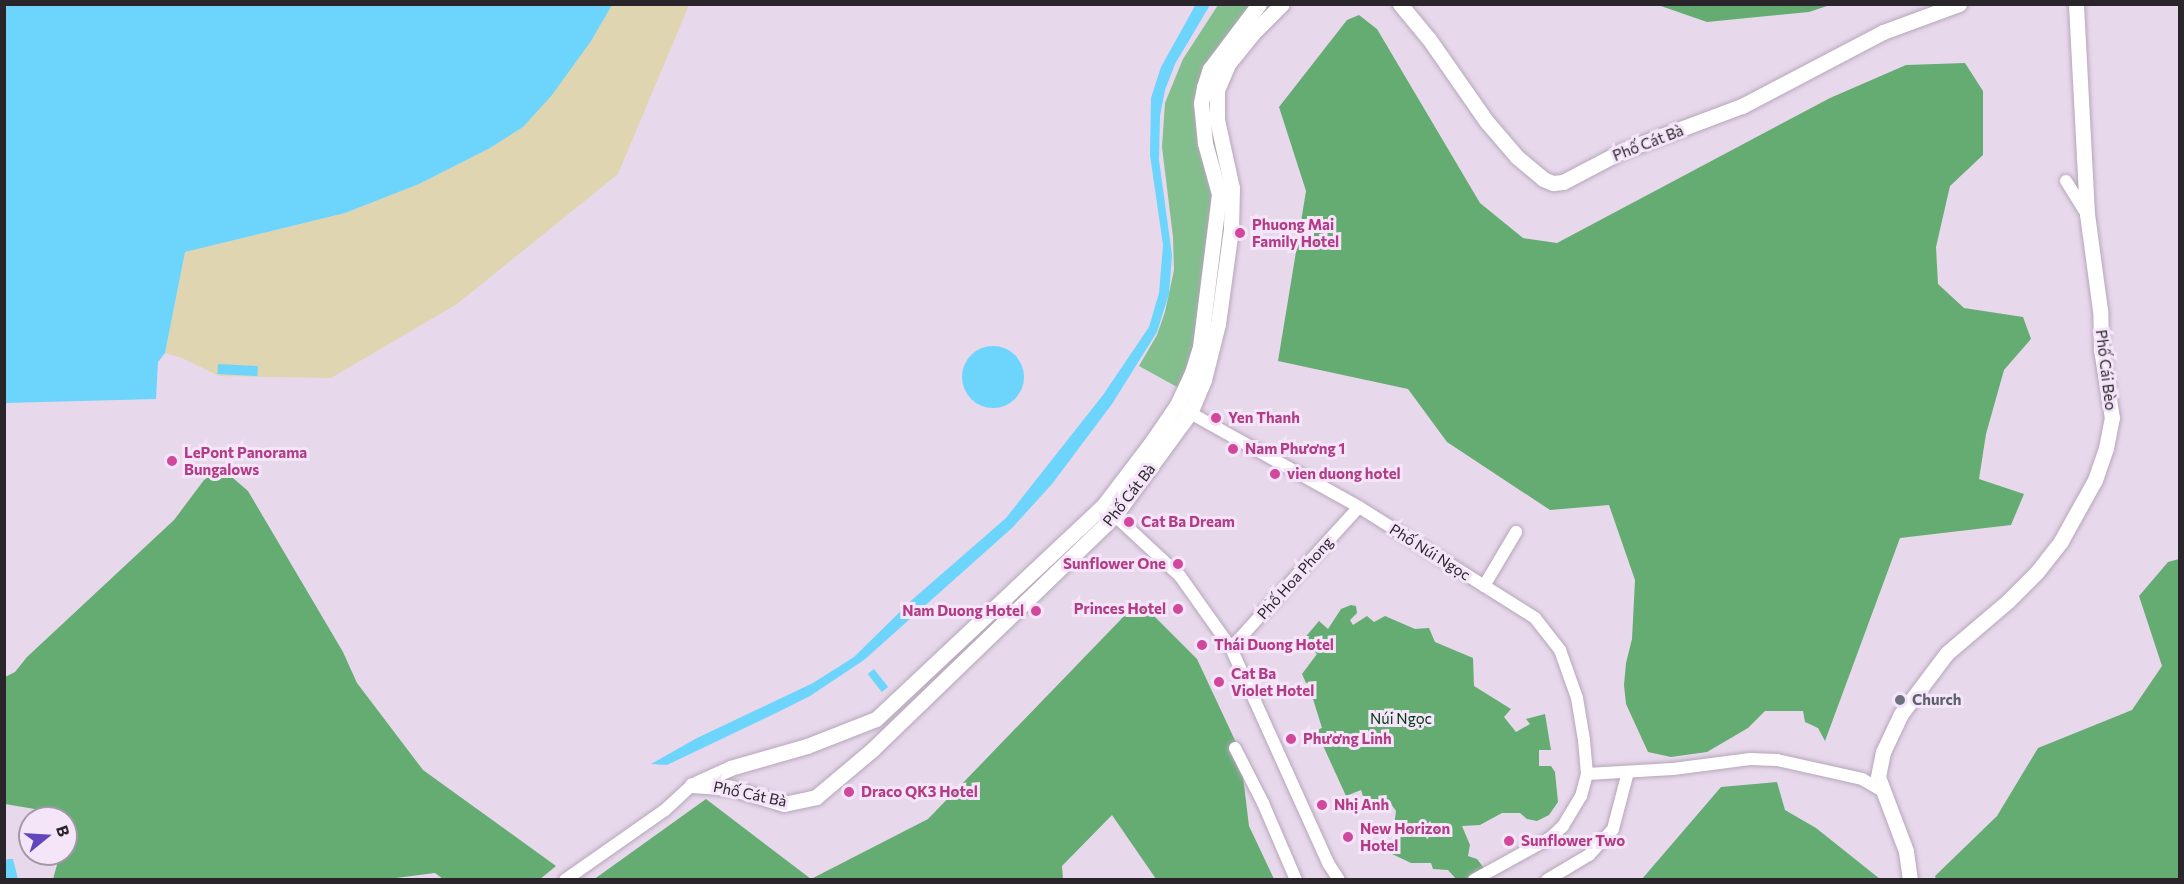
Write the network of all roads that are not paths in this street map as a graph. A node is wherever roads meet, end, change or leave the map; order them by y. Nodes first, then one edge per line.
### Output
1 (1259, 4) edge
2 (1282, 4) edge
3 (1400, 4) edge
4 (1959, 4) edge
5 (2076, 4) edge
6 (1211, 88) junction
7 (2066, 181) dead end
8 (2087, 214) junction
9 (1184, 409) junction
10 (1359, 507) junction
11 (1109, 511) junction
12 (1516, 532) dead end
13 (1484, 586) junction
14 (981, 632) junction
15 (1231, 648) junction
16 (1235, 748) dead end
17 (1879, 766) junction
18 (1628, 772) junction
19 (1587, 774) junction
20 (1862, 779) junction
21 (693, 785) junction
22 (1881, 790) junction
23 (565, 879) edge
24 (1296, 879) edge
25 (1339, 879) edge
26 (1474, 879) edge
27 (1546, 879) edge
28 (1910, 879) edge

1 - 6 main road, Phố Cát Bà
2 - 6 main road, Phố Cát Bà
3 - 4 main road, Phố Cát Bà
5 - 8 main road, Phố Cái Bèo
6 - 9 main road, Phố Cát Bà
7 - 8 street
8 - 17 main road, Phố Cái Bèo
9 - 10 street, Phố Núi Ngọc
9 - 11 main road, Phố Cát Bà
10 - 13 street, Phố Núi Ngọc
10 - 15 street, Phố Hoa Phong
11 - 14 main road, Phố Cát Bà
11 - 15 street
12 - 13 street
13 - 19 street, Phố Núi Ngọc
14 - 21 main road, Phố Cát Bà
14 - 21 main road, Phố Cát Bà
15 - 25 street
16 - 24 street
17 - 20 street, Phố Cái Bèo
17 - 22 main road, Phố Cái Bèo
18 - 19 street
18 - 20 street
18 - 27 street
19 - 26 street, Phố Núi Ngọc
20 - 22 street
21 - 23 street
22 - 28 main road, Phố Cái Bèo

